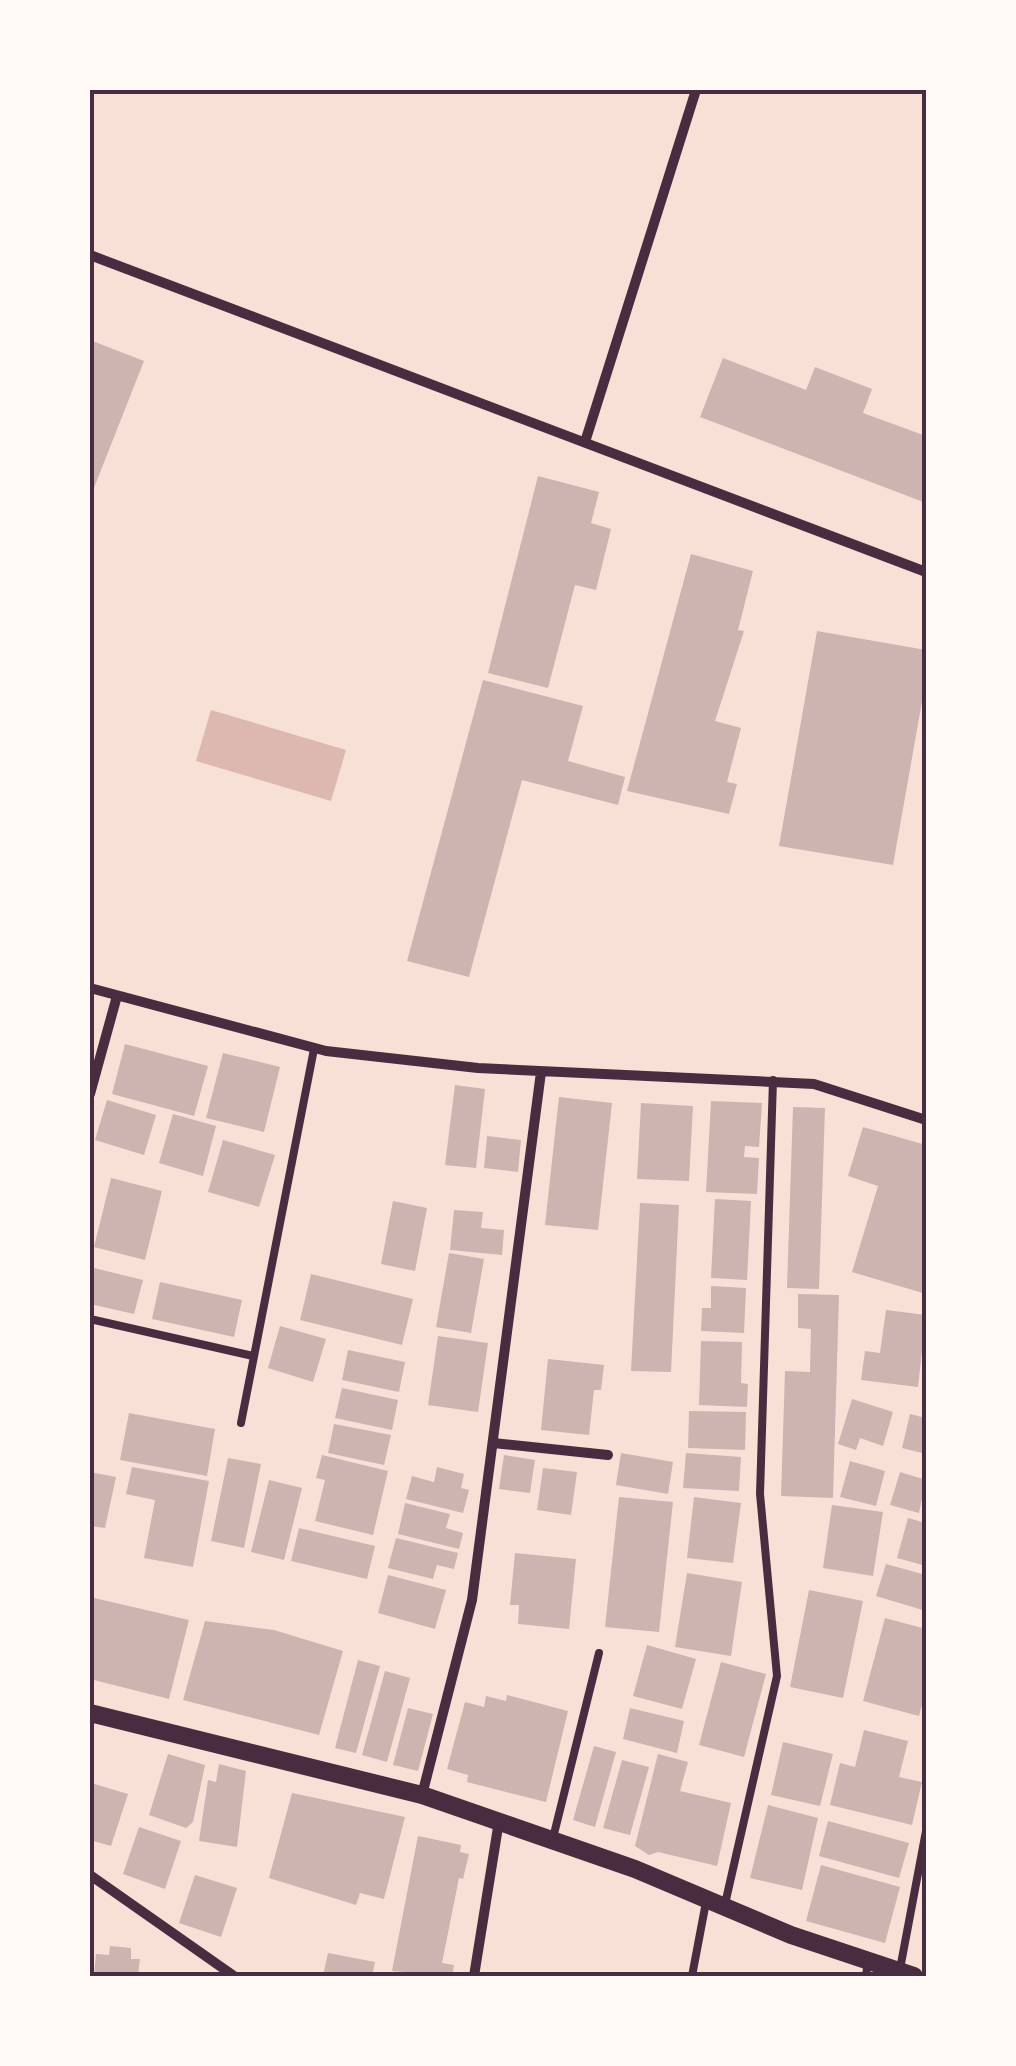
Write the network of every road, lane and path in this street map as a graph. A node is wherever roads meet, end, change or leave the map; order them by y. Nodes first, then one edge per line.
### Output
1 (696, 90) edge
2 (90, 255) edge
3 (584, 442) junction
4 (926, 572) edge
5 (90, 988) edge
6 (117, 996) junction
7 (314, 1049) junction
8 (541, 1072) junction
9 (772, 1080) junction
10 (90, 1094) edge
11 (926, 1120) edge
12 (90, 1319) edge
13 (253, 1356) junction
14 (241, 1423) dead end
15 (494, 1443) junction
16 (608, 1454) dead end
17 (600, 1653) dead end
18 (90, 1712) edge
19 (422, 1795) junction
20 (499, 1822) junction
21 (926, 1832) edge
22 (552, 1839) junction
23 (90, 1875) edge
24 (706, 1898) junction
25 (724, 1906) junction
26 (867, 1968) edge
27 (907, 1973) edge
28 (234, 1976) edge
29 (474, 1976) edge
30 (692, 1976) edge

1 - 3 street
2 - 3 street
3 - 4 street
5 - 6 street
6 - 7 street
6 - 10 street
7 - 8 street
7 - 13 lane
8 - 9 street
8 - 15 street
9 - 11 street
9 - 25 lane
12 - 13 lane
13 - 14 lane
15 - 16 street
15 - 19 street
17 - 22 lane
18 - 19 street
19 - 20 street
20 - 22 street
20 - 29 street
21 - 27 lane
22 - 24 street
23 - 28 street
24 - 25 street
24 - 30 lane
25 - 26 street
26 - 27 street

